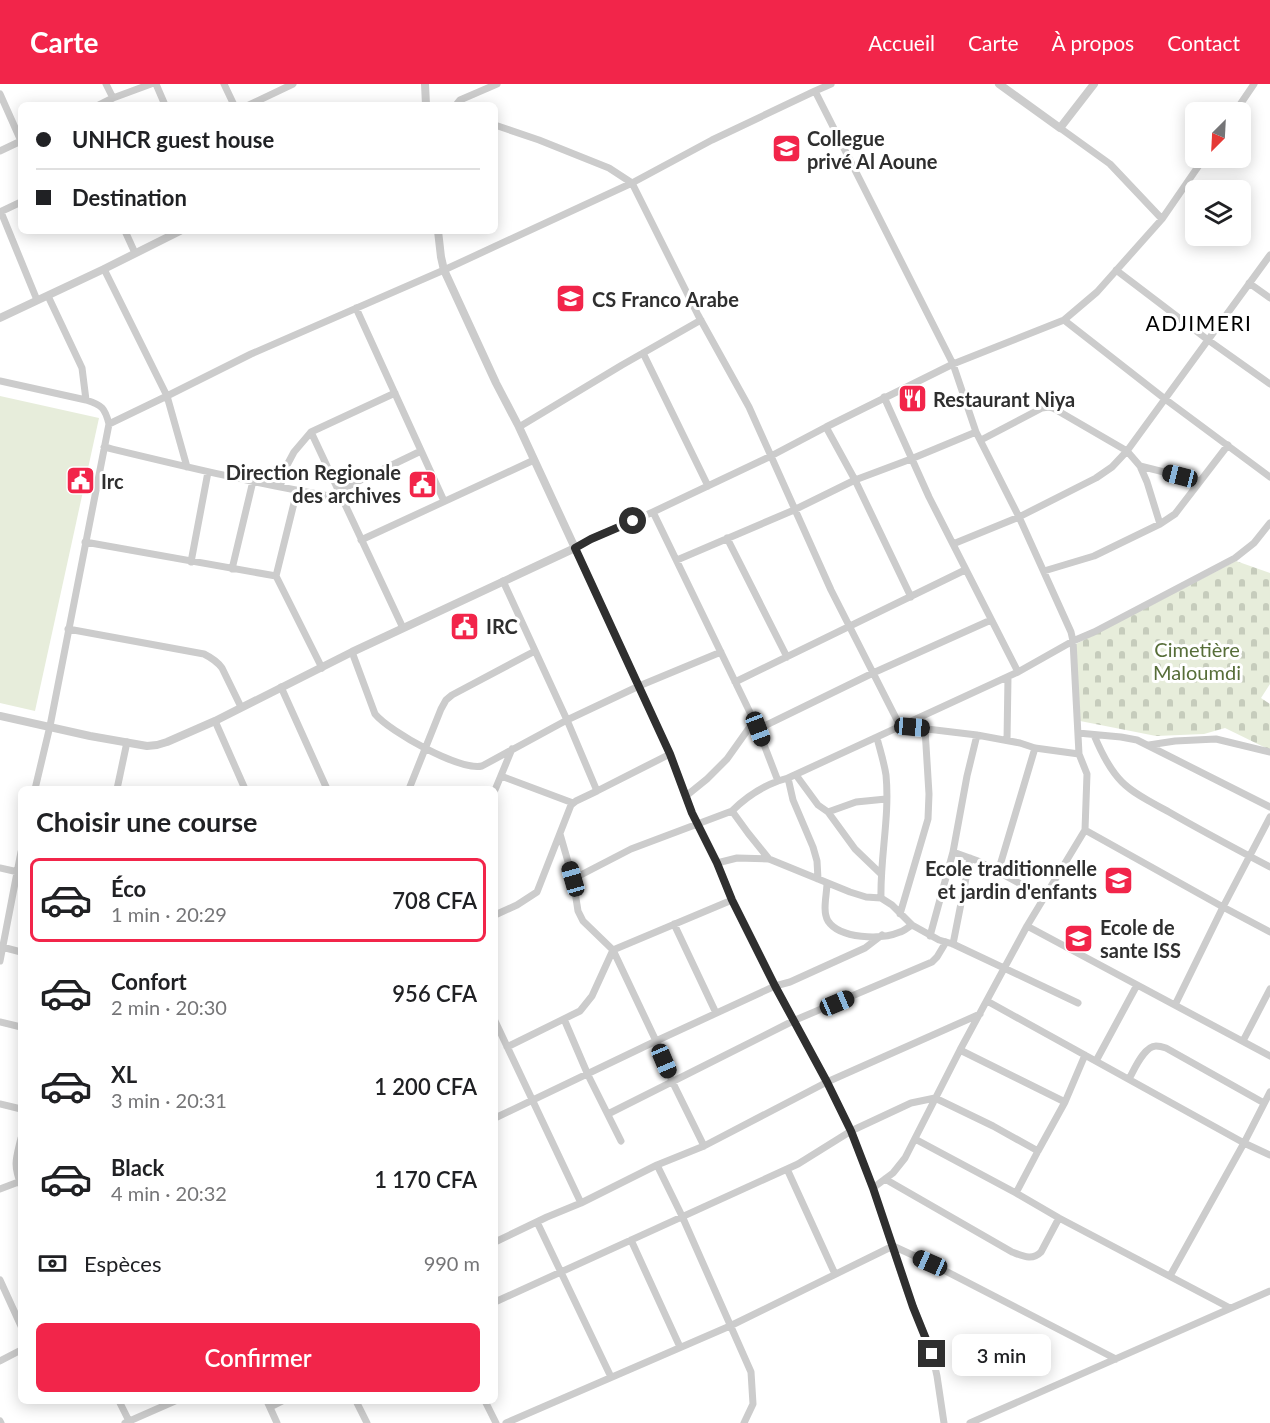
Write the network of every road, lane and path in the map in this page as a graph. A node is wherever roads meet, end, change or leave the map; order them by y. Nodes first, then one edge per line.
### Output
1 (106, 84) edge
2 (151, 84) edge
3 (156, 84) edge
4 (224, 84) edge
5 (293, 84) edge
6 (425, 84) edge
7 (497, 84) edge
8 (831, 84) edge
9 (999, 84) edge
10 (1094, 84) edge
11 (1254, 84) edge
12 (815, 91) junction
13 (0, 94) edge
14 (113, 98) junction
15 (105, 102) edge
16 (164, 102) edge
17 (233, 102) edge
18 (255, 102) edge
19 (426, 102) edge
20 (458, 102) edge
21 (1242, 102) edge
22 (498, 126) edge
23 (1060, 128) junction
24 (18, 134) edge
25 (18, 142) edge
26 (0, 151) edge
27 (1197, 168) edge
28 (632, 183) junction
29 (18, 203) edge
30 (0, 212) edge
31 (1162, 219) junction
32 (126, 234) edge
33 (174, 234) edge
34 (438, 234) edge
35 (135, 253) junction
36 (1270, 255) edge
37 (104, 269) junction
38 (444, 270) junction
39 (1116, 270) junction
40 (1250, 283) junction
41 (48, 296) junction
42 (1270, 298) edge
43 (37, 300) junction
44 (356, 308) junction
45 (0, 318) edge
46 (701, 320) junction
47 (1064, 321) junction
48 (1208, 340) junction
49 (643, 353) junction
50 (953, 364) junction
51 (0, 381) edge
52 (1270, 384) edge
53 (395, 393) junction
54 (167, 396) junction
55 (884, 397) junction
56 (1165, 399) junction
57 (86, 400) junction
58 (108, 424) junction
59 (519, 427) junction
60 (826, 427) junction
61 (311, 432) junction
62 (976, 432) junction
63 (981, 440) junction
64 (1228, 445) junction
65 (105, 447) junction
66 (421, 451) junction
67 (1127, 451) junction
68 (771, 456) junction
69 (911, 459) junction
70 (534, 460) junction
71 (1140, 466) junction
72 (187, 467) junction
73 (208, 472) junction
74 (1270, 477) edge
75 (855, 480) junction
76 (253, 481) junction
77 (1200, 481) junction
78 (708, 486) junction
79 (280, 487) junction
80 (297, 491) junction
81 (340, 494) junction
82 (444, 501) junction
83 (794, 510) junction
84 (653, 512) junction
85 (1019, 516) junction
86 (1270, 523) edge
87 (1160, 524) junction
88 (727, 538) junction
89 (361, 540) junction
90 (85, 542) junction
91 (953, 544) junction
92 (575, 548) junction
93 (677, 560) junction
94 (191, 562) junction
95 (232, 569) junction
96 (965, 570) junction
97 (1044, 572) junction
98 (276, 576) junction
99 (503, 581) junction
100 (911, 597) junction
101 (990, 620) junction
102 (850, 627) junction
103 (403, 628) junction
104 (68, 629) junction
105 (1073, 641) junction
106 (535, 651) junction
107 (352, 652) junction
108 (721, 652) junction
109 (787, 657) junction
110 (322, 668) junction
111 (1018, 672) junction
112 (873, 673) junction
113 (1008, 677) junction
114 (735, 682) junction
115 (639, 686) junction
116 (280, 687) junction
117 (241, 707) junction
118 (0, 716) edge
119 (567, 720) junction
120 (215, 721) junction
121 (754, 721) junction
122 (50, 726) junction
123 (900, 726) junction
124 (758, 729) junction
125 (925, 729) junction
126 (1078, 733) junction
127 (977, 735) junction
128 (1094, 735) junction
129 (877, 738) junction
130 (1007, 740) junction
131 (127, 742) junction
132 (1147, 746) junction
133 (1035, 748) junction
134 (425, 749) junction
135 (512, 749) junction
136 (1270, 752) edge
137 (670, 754) junction
138 (1079, 754) junction
139 (796, 775) junction
140 (501, 776) junction
141 (788, 778) junction
142 (778, 781) junction
143 (36, 786) edge
144 (118, 786) edge
145 (244, 786) edge
146 (326, 786) edge
147 (410, 786) edge
148 (497, 786) edge
149 (597, 791) junction
150 (686, 796) junction
151 (886, 799) junction
152 (573, 803) junction
153 (1270, 807) edge
154 (732, 811) junction
155 (828, 812) junction
156 (1270, 817) edge
157 (698, 825) junction
158 (1085, 830) junction
159 (560, 833) junction
160 (953, 852) junction
161 (1250, 857) junction
162 (970, 858) junction
163 (769, 859) junction
164 (717, 863) junction
165 (1270, 867) edge
166 (0, 868) edge
167 (18, 872) edge
168 (998, 872) junction
169 (881, 873) junction
170 (18, 876) edge
171 (573, 879) junction
172 (818, 879) junction
173 (828, 883) junction
174 (1046, 897) junction
175 (881, 898) junction
176 (732, 900) junction
177 (1223, 908) junction
178 (0, 911) edge
179 (9, 912) junction
180 (498, 914) edge
181 (900, 914) junction
182 (674, 924) junction
183 (912, 925) junction
184 (1027, 926) junction
185 (1270, 932) edge
186 (882, 935) junction
187 (930, 936) junction
188 (950, 943) junction
189 (2, 947) junction
190 (613, 950) junction
191 (18, 951) edge
192 (0, 961) edge
193 (1005, 968) junction
194 (1137, 985) junction
195 (775, 986) junction
196 (1270, 989) edge
197 (987, 1001) junction
198 (1078, 1003) dead end
199 (1175, 1005) junction
200 (716, 1013) junction
201 (980, 1014) junction
202 (564, 1019) junction
203 (794, 1021) junction
204 (0, 1022) edge
205 (18, 1026) edge
206 (498, 1028) edge
207 (656, 1041) junction
208 (1243, 1041) junction
209 (507, 1047) junction
210 (960, 1050) junction
211 (1085, 1055) junction
212 (1270, 1056) edge
213 (1096, 1061) junction
214 (588, 1075) junction
215 (1129, 1079) junction
216 (672, 1081) junction
217 (827, 1082) junction
218 (1270, 1092) edge
219 (935, 1098) junction
220 (532, 1100) junction
221 (1065, 1102) junction
222 (1264, 1102) junction
223 (0, 1104) edge
224 (18, 1108) edge
225 (608, 1114) junction
226 (498, 1117) edge
227 (851, 1131) junction
228 (915, 1139) junction
229 (621, 1141) dead end
230 (1244, 1143) junction
231 (704, 1146) junction
232 (18, 1150) edge
233 (1038, 1151) junction
234 (1270, 1155) edge
235 (657, 1165) junction
236 (787, 1168) junction
237 (18, 1176) edge
238 (885, 1179) junction
239 (18, 1184) edge
240 (873, 1188) junction
241 (0, 1189) edge
242 (1016, 1193) junction
243 (581, 1203) junction
244 (682, 1216) junction
245 (1059, 1218) junction
246 (537, 1222) junction
247 (631, 1240) junction
248 (498, 1241) edge
249 (892, 1246) junction
250 (561, 1272) junction
251 (835, 1274) junction
252 (1170, 1276) junction
253 (0, 1280) edge
254 (1270, 1291) edge
255 (3, 1296) edge
256 (498, 1301) edge
257 (1230, 1308) junction
258 (18, 1321) edge
259 (730, 1326) junction
260 (680, 1347) junction
261 (18, 1352) edge
262 (1116, 1359) junction
263 (0, 1361) edge
264 (611, 1377) junction
265 (120, 1404) edge
266 (168, 1404) edge
267 (268, 1404) edge
268 (358, 1404) edge
269 (486, 1404) edge
270 (128, 1422) edge
271 (278, 1423) edge
272 (367, 1423) edge
273 (496, 1423) edge
274 (506, 1423) edge
275 (744, 1423) edge
276 (944, 1423) edge
277 (970, 1423) edge

1 - 14 street
2 - 14 street
3 - 16 street
4 - 17 street
5 - 18 street
6 - 19 street
7 - 20 street
8 - 12 street
9 - 23 street
10 - 23 street
11 - 21 street
12 - 28 street
12 - 50 street
13 - 24 street
14 - 15 street
22 - 28 street
23 - 31 street
25 - 26 street
27 - 31 street
28 - 38 street
28 - 46 street
29 - 30 street
30 - 43 street
31 - 39 street
32 - 35 street
33 - 35 street
34 - 38 street
35 - 37 street
36 - 40 street
37 - 41 street
37 - 54 street
38 - 44 street
38 - 59 street
39 - 47 street
39 - 48 street
40 - 42 street
40 - 48 street
41 - 43 street
41 - 57 street
43 - 45 street
44 - 53 street
44 - 54 street
46 - 49 street
46 - 68 street
47 - 50 street
47 - 56 street
48 - 52 street
48 - 56 street
49 - 59 street
49 - 78 street
50 - 55 street
50 - 62 street
51 - 57 street
53 - 61 street
53 - 66 street
54 - 58 street
54 - 72 street
55 - 60 street
55 - 69 street
56 - 64 street
56 - 67 street
57 - 58 street
58 - 65 street
59 - 70 street
60 - 68 street
60 - 75 street
61 - 79 street
61 - 81 street
62 - 63 street
62 - 69 street
63 - 67 street
63 - 85 street
64 - 74 street
64 - 77 street
65 - 72 street
65 - 90 street
66 - 81 street
66 - 82 street
67 - 71 street
67 - 85 street
68 - 78 street
68 - 83 street
69 - 75 street
69 - 91 street
70 - 82 street
70 - 92 street
71 - 77 street
71 - 87 street
72 - 73 street
73 - 76 street
73 - 94 street
75 - 83 street
75 - 100 street
76 - 79 street
76 - 95 street
77 - 87 street
78 - 84 street
79 - 80 street
80 - 81 street
80 - 98 street
81 - 89 street
82 - 89 street
83 - 88 street
83 - 102 street
84 - 92 street
84 - 93 street
85 - 91 street
85 - 97 street
86 - 105 street
87 - 97 street
88 - 93 street
88 - 109 street
89 - 103 street
90 - 94 street
90 - 104 street
91 - 96 street
92 - 99 street
92 - 115 street
93 - 108 street
94 - 95 street
95 - 98 street
96 - 100 street
96 - 101 street
97 - 105 street
98 - 110 street
99 - 103 street
99 - 106 street
100 - 102 street
101 - 111 street
101 - 112 street
102 - 109 street
102 - 112 street
103 - 107 street
104 - 117 street
104 - 122 street
105 - 111 street
105 - 126 street
106 - 119 street
106 - 134 street
107 - 110 street
107 - 134 street
108 - 114 street
108 - 115 street
109 - 114 street
110 - 116 street
111 - 113 street
112 - 123 street
112 - 124 street
113 - 123 street
113 - 130 street
114 - 121 street
115 - 119 street
115 - 137 street
116 - 117 street
116 - 146 street
117 - 120 street
118 - 122 street
119 - 135 street
119 - 149 street
120 - 131 street
120 - 145 street
121 - 124 street
121 - 150 street
122 - 131 street
122 - 143 street
123 - 125 street
123 - 129 street
124 - 142 street
125 - 127 street
125 - 181 street
126 - 128 street
126 - 138 street
127 - 130 street
127 - 160 street
128 - 132 street
128 - 161 street
129 - 139 street
129 - 151 street
130 - 133 street
131 - 144 street
132 - 136 street
132 - 153 street
133 - 138 street
133 - 168 street
134 - 135 street
134 - 147 street
135 - 140 street
137 - 149 street
137 - 150 street
138 - 158 street
139 - 141 street
139 - 155 street
140 - 148 street
140 - 152 street
141 - 142 street
141 - 172 street
142 - 154 street
149 - 152 street
150 - 157 street
151 - 155 street
151 - 169 street
152 - 159 street
154 - 157 street
154 - 163 street
155 - 169 street
156 - 161 street
157 - 164 street
157 - 171 street
158 - 174 street
158 - 177 street
159 - 171 street
159 - 180 street
160 - 162 street
160 - 187 street
161 - 165 street
161 - 177 street
162 - 168 street
162 - 188 street
163 - 164 street
163 - 172 street
164 - 176 street
166 - 167 street
168 - 174 street
169 - 175 street
170 - 179 street
171 - 190 street
172 - 173 street
173 - 175 street
173 - 186 street
174 - 184 street
175 - 181 street
176 - 182 street
176 - 195 street
177 - 185 street
177 - 199 street
178 - 179 street
179 - 189 street
181 - 183 street
182 - 190 street
182 - 200 street
183 - 186 street
183 - 187 street
184 - 193 street
184 - 194 street
186 - 195 street
187 - 188 street
188 - 193 street
188 - 203 street
189 - 191 street
189 - 192 street
190 - 202 street
190 - 207 street
193 - 197 street
193 - 198 street
194 - 199 street
194 - 213 street
195 - 200 street
195 - 203 street
196 - 208 street
197 - 201 street
197 - 211 street
199 - 208 street
200 - 207 street
201 - 210 street
201 - 217 street
202 - 209 street
202 - 214 street
203 - 216 street
203 - 217 street
204 - 205 street
206 - 209 street
207 - 214 street
207 - 216 street
208 - 212 street
209 - 220 street
210 - 219 street
210 - 221 street
211 - 213 street
211 - 221 street
213 - 215 street
214 - 220 street
214 - 225 street
215 - 222 street
215 - 230 street
216 - 225 street
216 - 231 street
217 - 227 street
217 - 231 street
218 - 222 street
219 - 227 street
219 - 228 street
219 - 233 street
220 - 226 street
220 - 243 street
221 - 233 street
222 - 230 street
223 - 224 street
225 - 229 street
227 - 236 street
227 - 240 street
228 - 238 street
228 - 242 street
230 - 234 street
230 - 252 street
231 - 235 street
232 - 237 street
233 - 242 street
235 - 243 street
235 - 244 street
236 - 244 street
236 - 251 street
238 - 240 street
238 - 245 street
239 - 241 street
240 - 249 street
242 - 245 street
243 - 246 street
244 - 247 street
244 - 259 street
245 - 252 street
246 - 248 street
246 - 250 street
247 - 250 street
247 - 260 street
249 - 251 street
249 - 262 street
249 - 276 street
250 - 256 street
250 - 264 street
251 - 259 street
252 - 257 street
253 - 255 street
254 - 257 street
255 - 258 street
257 - 262 street
259 - 260 street
259 - 275 street
260 - 264 street
261 - 263 street
262 - 277 street
264 - 274 street
265 - 270 street
266 - 270 street
267 - 271 street
268 - 272 street
269 - 273 street

